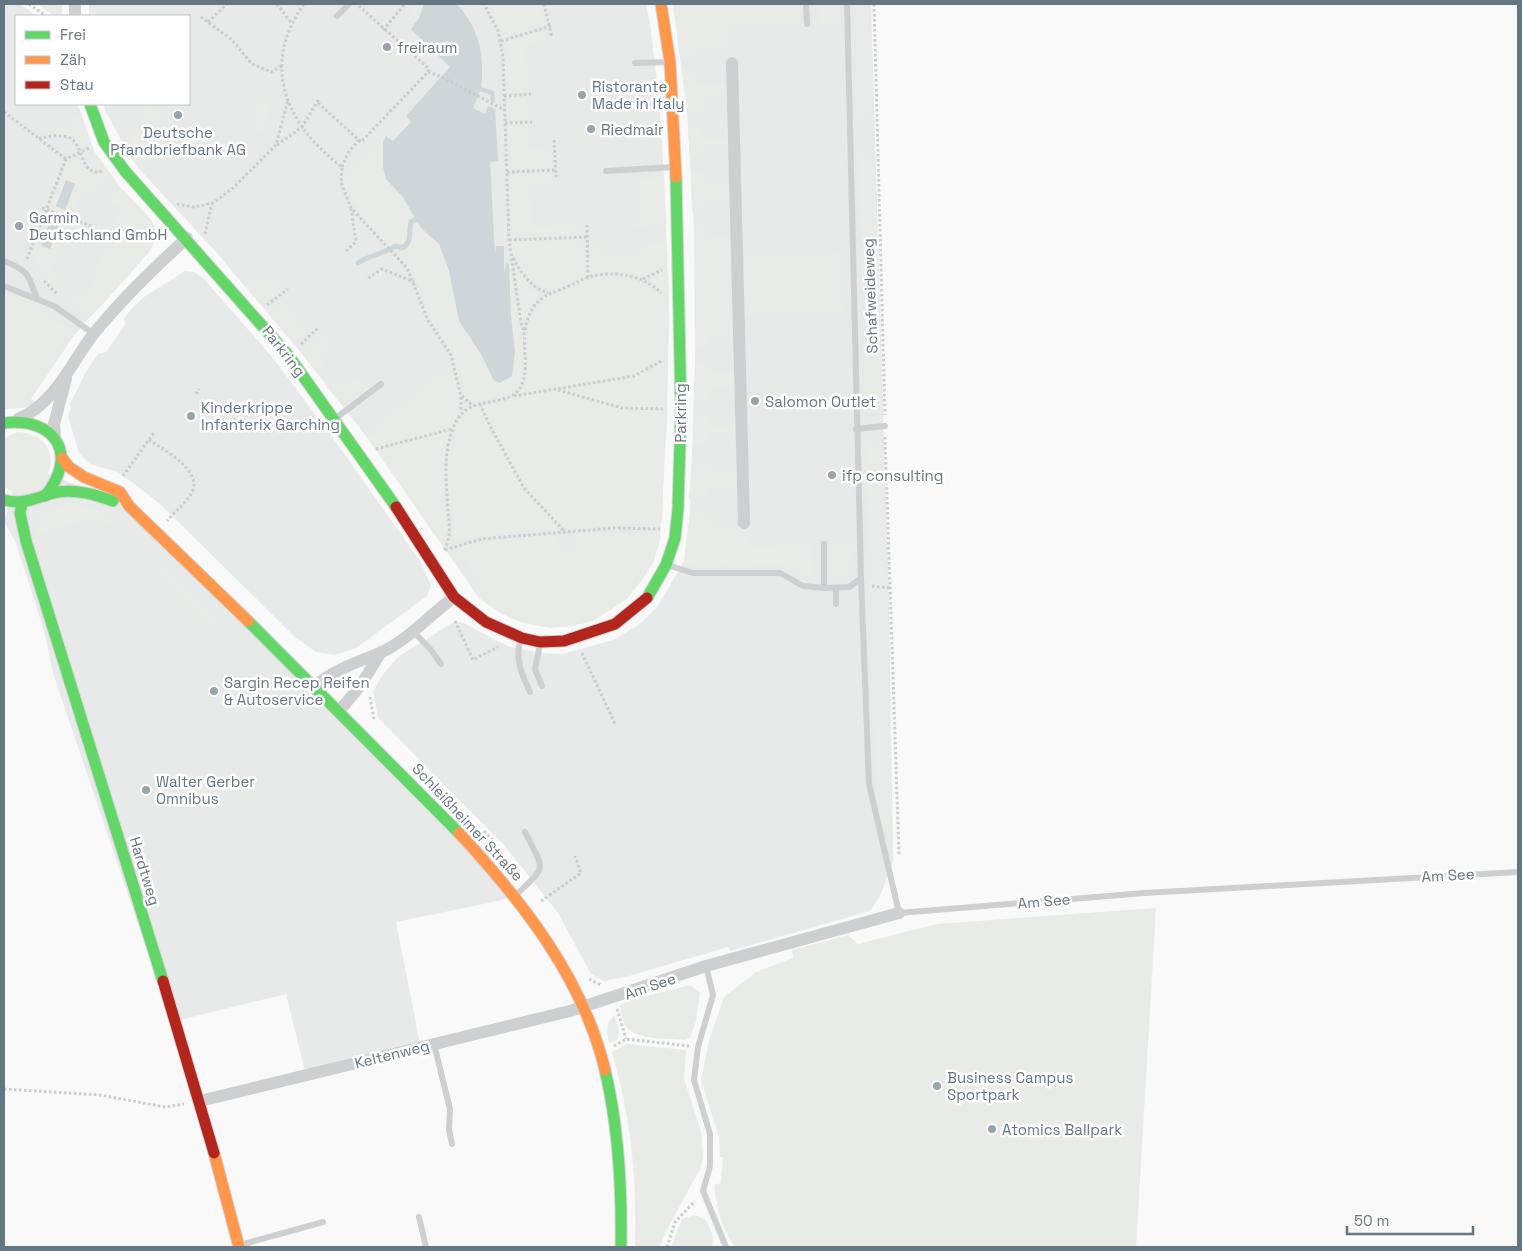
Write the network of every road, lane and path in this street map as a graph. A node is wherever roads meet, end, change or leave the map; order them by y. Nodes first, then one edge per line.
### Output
1 (29, 4) edge
2 (227, 4) edge
3 (277, 4) edge
4 (304, 4) edge
5 (349, 4) edge
6 (357, 4) edge
7 (405, 4) edge
8 (490, 4) edge
9 (544, 4) edge
10 (661, 4) edge
11 (806, 4) edge
12 (847, 4) edge
13 (874, 4) edge
14 (485, 5) edge
15 (45, 15) edge
16 (337, 16) dead end
17 (201, 17) dead end
18 (208, 22) junction
19 (292, 24) junction
20 (807, 24) dead end
21 (551, 26) junction
22 (384, 29) junction
23 (552, 38) dead end
24 (501, 41) junction
25 (670, 62) junction
26 (635, 63) dead end
27 (732, 63) dead end
28 (282, 66) junction
29 (428, 72) junction
30 (672, 86) junction
31 (603, 90) dead end
32 (532, 94) dead end
33 (504, 96) junction
34 (319, 99) dead end
35 (288, 100) junction
36 (318, 104) junction
37 (90, 105) edge
38 (504, 110) junction
39 (4, 112) edge
40 (532, 122) dead end
41 (505, 123) junction
42 (302, 127) junction
43 (39, 139) junction
44 (359, 140) junction
45 (554, 140) dead end
46 (276, 145) junction
47 (81, 152) junction
48 (66, 160) junction
49 (676, 166) junction
50 (342, 167) junction
51 (108, 169) dead end
52 (557, 170) junction
53 (606, 171) dead end
54 (507, 172) junction
55 (556, 178) dead end
56 (171, 202) dead end
57 (213, 203) junction
58 (351, 208) junction
59 (44, 209) junction
60 (587, 225) dead end
61 (91, 226) dead end
62 (587, 237) junction
63 (186, 238) junction
64 (206, 240) dead end
65 (509, 240) junction
66 (346, 251) dead end
67 (511, 256) junction
68 (27, 259) dead end
69 (4, 261) edge
70 (664, 269) dead end
71 (588, 277) junction
72 (368, 278) dead end
73 (643, 280) junction
74 (414, 282) junction
75 (4, 286) edge
76 (288, 289) dead end
77 (548, 294) junction
78 (37, 299) junction
79 (666, 299) dead end
80 (254, 314) junction
81 (319, 327) dead end
82 (525, 330) junction
83 (94, 334) junction
84 (288, 355) junction
85 (670, 357) dead end
86 (67, 375) junction
87 (382, 384) dead end
88 (199, 389) dead end
89 (555, 389) junction
90 (196, 394) dead end
91 (461, 396) junction
92 (514, 396) junction
93 (480, 404) junction
94 (472, 405) junction
95 (670, 409) dead end
96 (461, 412) junction
97 (235, 418) dead end
98 (335, 419) junction
99 (17, 420) junction
100 (4, 423) edge
101 (231, 423) dead end
102 (885, 426) junction
103 (452, 428) junction
104 (856, 429) junction
105 (155, 431) dead end
106 (55, 437) junction
107 (148, 440) junction
108 (371, 450) dead end
109 (62, 458) junction
110 (120, 481) dead end
111 (45, 496) junction
112 (4, 500) edge
113 (22, 504) junction
114 (129, 506) junction
115 (166, 522) dead end
116 (744, 523) dead end
117 (663, 529) dead end
118 (564, 531) junction
119 (824, 544) dead end
120 (445, 550) junction
121 (433, 561) junction
122 (666, 565) junction
123 (861, 578) junction
124 (824, 588) junction
125 (836, 588) junction
126 (891, 588) junction
127 (454, 597) junction
128 (836, 604) dead end
129 (454, 620) dead end
130 (413, 631) junction
131 (522, 638) junction
132 (575, 638) junction
133 (540, 642) junction
134 (507, 643) dead end
135 (381, 652) junction
136 (441, 664) dead end
137 (315, 686) junction
138 (542, 686) dead end
139 (530, 692) dead end
140 (340, 710) junction
141 (615, 724) dead end
142 (524, 832) dead end
143 (574, 856) dead end
144 (1518, 872) edge
145 (892, 880) junction
146 (515, 896) junction
147 (542, 901) dead end
148 (899, 913) junction
149 (706, 966) junction
150 (614, 998) junction
151 (583, 1007) junction
152 (626, 1039) junction
153 (434, 1044) junction
154 (698, 1047) junction
155 (599, 1051) junction
156 (4, 1089) edge
157 (200, 1101) junction
158 (452, 1144) dead end
159 (703, 1191) junction
160 (419, 1217) dead end
161 (323, 1222) dead end
162 (239, 1246) edge
163 (426, 1247) edge
164 (621, 1247) edge
165 (666, 1247) edge
166 (726, 1247) edge

1 - 15 path
2 - 18 path
3 - 19 path
4 - 19 path
5 - 16 lane
6 - 22 path
7 - 22 path
8 - 14 path
9 - 21 path
10 - 25 street, Parkring
11 - 20 lane
12 - 104 lane
13 - 102 path, Schafweideweg
14 - 24 path
17 - 18 path
18 - 28 path
19 - 28 path
21 - 23 path
21 - 24 path
22 - 29 path
24 - 33 path
25 - 26 lane
25 - 30 street, Parkring
27 - 116 street
28 - 35 path
29 - 38 path
29 - 44 path
30 - 31 path
30 - 49 street, Parkring
32 - 33 path
33 - 38 path
34 - 36 path
35 - 42 path
35 - 46 path
36 - 42 path
36 - 44 path
37 - 63 street, Parkring
38 - 41 path
39 - 43 path
40 - 41 path
41 - 54 path
42 - 46 path
42 - 50 path
43 - 47 path
43 - 48 path
44 - 50 path
45 - 52 path
46 - 57 path
47 - 48 path
47 - 51 path
48 - 59 path
49 - 53 lane
49 - 122 street, Parkring
50 - 58 path
52 - 54 path
52 - 55 path
54 - 65 path
56 - 57 path
57 - 64 path
58 - 66 path
58 - 74 path
59 - 61 path
59 - 68 path
60 - 62 path
62 - 65 path
62 - 71 path
63 - 80 street, Parkring
63 - 83 street
65 - 67 path
67 - 77 path
67 - 82 path
69 - 78 lane
70 - 73 path
71 - 73 path
71 - 77 path
72 - 74 path
73 - 79 path
74 - 91 path
75 - 78 lane
76 - 80 path
77 - 82 path
78 - 83 lane
80 - 84 street, Parkring
81 - 84 path
82 - 92 path
83 - 86 street
84 - 98 street, Parkring
85 - 89 path
86 - 99 street
86 - 106 street
87 - 98 lane
88 - 90 path
89 - 92 path
89 - 95 path
91 - 94 path
91 - 96 path
92 - 93 path
93 - 94 path
93 - 118 path
94 - 96 path
96 - 103 path
97 - 101 path
98 - 121 street, Parkring
99 - 100 street
99 - 106 street
102 - 104 lane
102 - 126 path, Schafweideweg
103 - 108 path
103 - 120 path
104 - 123 lane
105 - 107 path
106 - 109 street, Schleißheimer Straße
107 - 110 path
107 - 115 path
109 - 111 street, Schleißheimer Straße
109 - 114 street, Schleißheimer Straße
111 - 113 street, Schleißheimer Straße
111 - 114 street, Schleißheimer Straße
112 - 113 street
113 - 157 street, Hardtweg
114 - 137 street, Schleißheimer Straße
117 - 118 path
118 - 120 path
119 - 124 lane
120 - 121 path
121 - 127 street, Parkring
122 - 124 lane
122 - 132 street, Parkring
123 - 125 lane
123 - 126 path
123 - 145 lane
124 - 125 lane
125 - 128 lane
126 - 145 path, Schafweideweg
127 - 130 street
127 - 131 street, Parkring
129 - 134 path
130 - 135 street
130 - 136 lane
131 - 133 street, Parkring
131 - 139 lane
132 - 133 street, Parkring
132 - 141 path
133 - 138 lane
135 - 137 street
135 - 140 street
137 - 140 street, Schleißheimer Straße
140 - 146 street, Schleißheimer Straße
142 - 146 lane
143 - 147 path
144 - 148 lane, Am See
145 - 148 lane
146 - 151 street, Schleißheimer Straße
148 - 149 street, Am See
149 - 150 street, Am See
149 - 154 lane
150 - 151 street, Am See
150 - 152 path
151 - 153 street, Keltenweg
151 - 155 street, Schleißheimer Straße
152 - 154 path
152 - 155 path
153 - 157 street, Keltenweg
153 - 158 lane
154 - 159 lane
155 - 164 street, Schleißheimer Straße
156 - 157 path
157 - 162 street, Hardtweg
159 - 165 path
159 - 166 lane
160 - 163 lane
161 - 162 lane

